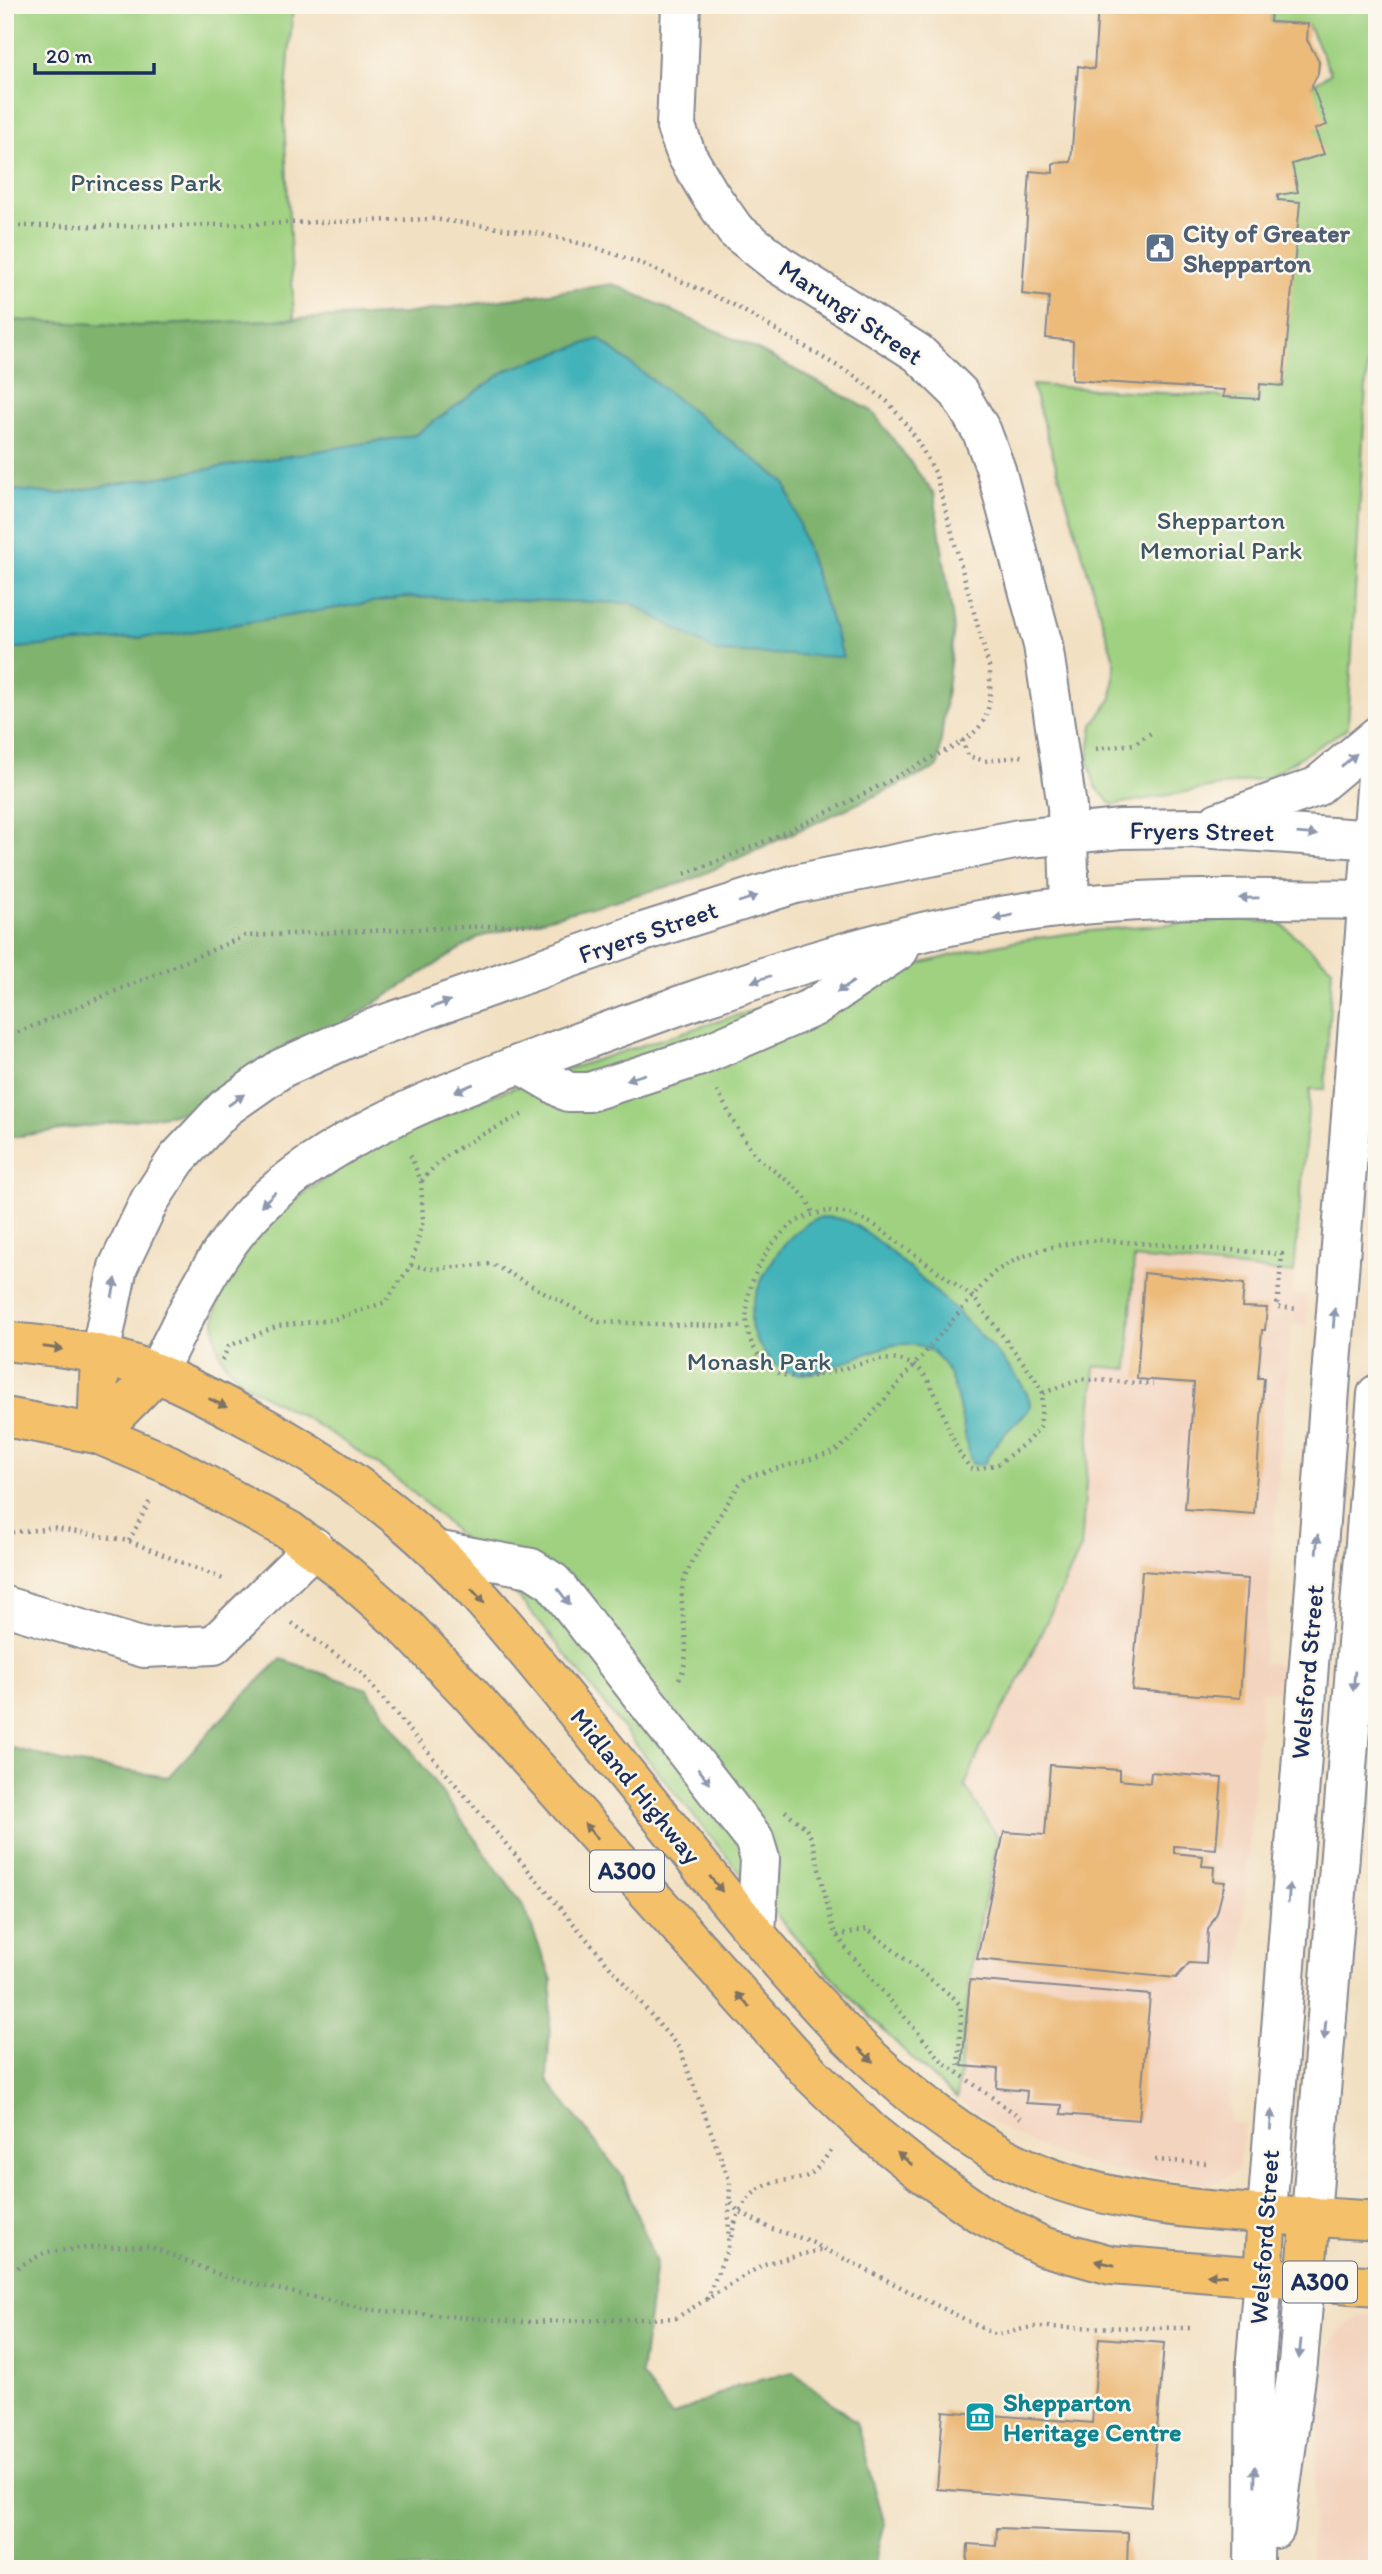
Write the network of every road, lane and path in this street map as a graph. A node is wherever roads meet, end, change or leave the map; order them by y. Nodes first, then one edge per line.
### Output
1 (681, 5) edge
2 (5, 226) edge
3 (1377, 736) edge
4 (1377, 776) edge
5 (1199, 828) junction
6 (1068, 834) junction
7 (1375, 840) edge
8 (676, 877) dead end
9 (1371, 900) edge
10 (1070, 906) junction
11 (546, 924) dead end
12 (921, 934) junction
13 (5, 1038) edge
14 (698, 1057) junction
15 (520, 1064) junction
16 (566, 1091) junction
17 (1361, 1188) edge
18 (813, 1214) junction
19 (411, 1265) junction
20 (973, 1297) junction
21 (1335, 1312) junction
22 (745, 1327) junction
23 (5, 1341) edge
24 (229, 1346) dead end
25 (100, 1354) junction
26 (915, 1366) junction
27 (156, 1374) junction
28 (1153, 1384) dead end
29 (1329, 1384) junction
30 (1377, 1387) edge
31 (1043, 1393) junction
32 (1377, 1394) edge
33 (5, 1417) edge
34 (97, 1434) junction
35 (5, 1533) edge
36 (314, 1548) junction
37 (435, 1550) junction
38 (1370, 1571) edge
39 (261, 1600) junction
40 (5, 1606) edge
41 (648, 1703) junction
42 (1301, 1740) junction
43 (1349, 1744) junction
44 (774, 1804) dead end
45 (756, 1933) junction
46 (837, 1936) junction
47 (1283, 1971) junction
48 (1330, 1974) junction
49 (958, 2071) junction
50 (1024, 2119) dead end
51 (834, 2147) dead end
52 (1152, 2160) dead end
53 (1208, 2163) dead end
54 (730, 2202) junction
55 (737, 2210) junction
56 (1267, 2213) junction
57 (1311, 2216) junction
58 (1377, 2221) edge
59 (728, 2249) junction
60 (824, 2249) junction
61 (5, 2274) edge
62 (1263, 2278) junction
63 (1306, 2281) junction
64 (1377, 2286) edge
65 (706, 2301) junction
66 (1194, 2328) dead end
67 (1254, 2569) edge
68 (1269, 2569) edge

1 - 6 street, Marungi Street
2 - 8 path
5 -> 3 street
4 - 7 street, Welsford Street
5 - 6 street, Fryers Street
5 -> 7 street, Fryers Street
6 - 10 street, Marungi Street
25 -> 6 street, Fryers Street
7 - 9 street, Welsford Street
9 -> 10 street
9 - 17 street, Welsford Street
10 -> 12 street
11 - 13 path
12 -> 14 street
12 -> 15 street
14 -> 16 street
14 - 18 path
15 - 16 street
15 -> 27 street
16 - 19 path
17 - 21 street, Welsford Street
18 - 20 path
18 - 22 path
19 - 22 path
19 - 24 path
20 - 21 path
20 - 26 path
20 - 31 path
29 -> 21 street, Welsford Street
22 - 26 path
23 -> 25 highway, Midland Highway / A300
25 - 27 highway, Midland Highway / A300
25 - 34 highway
26 - 31 path
26 - 41 path
27 - 34 highway
27 -> 37 highway, Midland Highway / A300
28 - 31 path
29 - 30 street
42 -> 29 street, Welsford Street
32 - 38 street, Welsford Street
33 - 34 highway, A300
34 - 36 highway, A300
35 - 39 path
36 - 39 street
62 -> 36 highway, A300
37 -> 41 street
37 -> 45 highway, Midland Highway / A300
38 -> 43 street, Welsford Street
39 - 40 street
39 - 54 path
41 -> 45 street
42 - 43 street
47 -> 42 street, Welsford Street
43 - 48 street, Welsford Street
44 - 46 path
45 -> 56 highway, Midland Highway / A300
46 - 49 path
46 - 49 path
47 - 48 street
56 -> 47 street, Welsford Street
48 -> 57 street, Welsford Street
49 - 50 path
51 - 55 path
52 - 53 path
54 - 55 path
54 - 59 path
55 - 59 path
55 - 60 path
56 - 57 highway, A300
56 - 62 highway, Welsford Street
57 - 58 highway, A300
57 - 63 highway, Welsford Street
59 - 65 path
60 - 65 path
60 - 66 path
61 - 65 path
62 - 63 highway, A300
67 -> 62 street, Welsford Street
63 - 64 highway, A300
63 -> 68 street, Welsford Street

